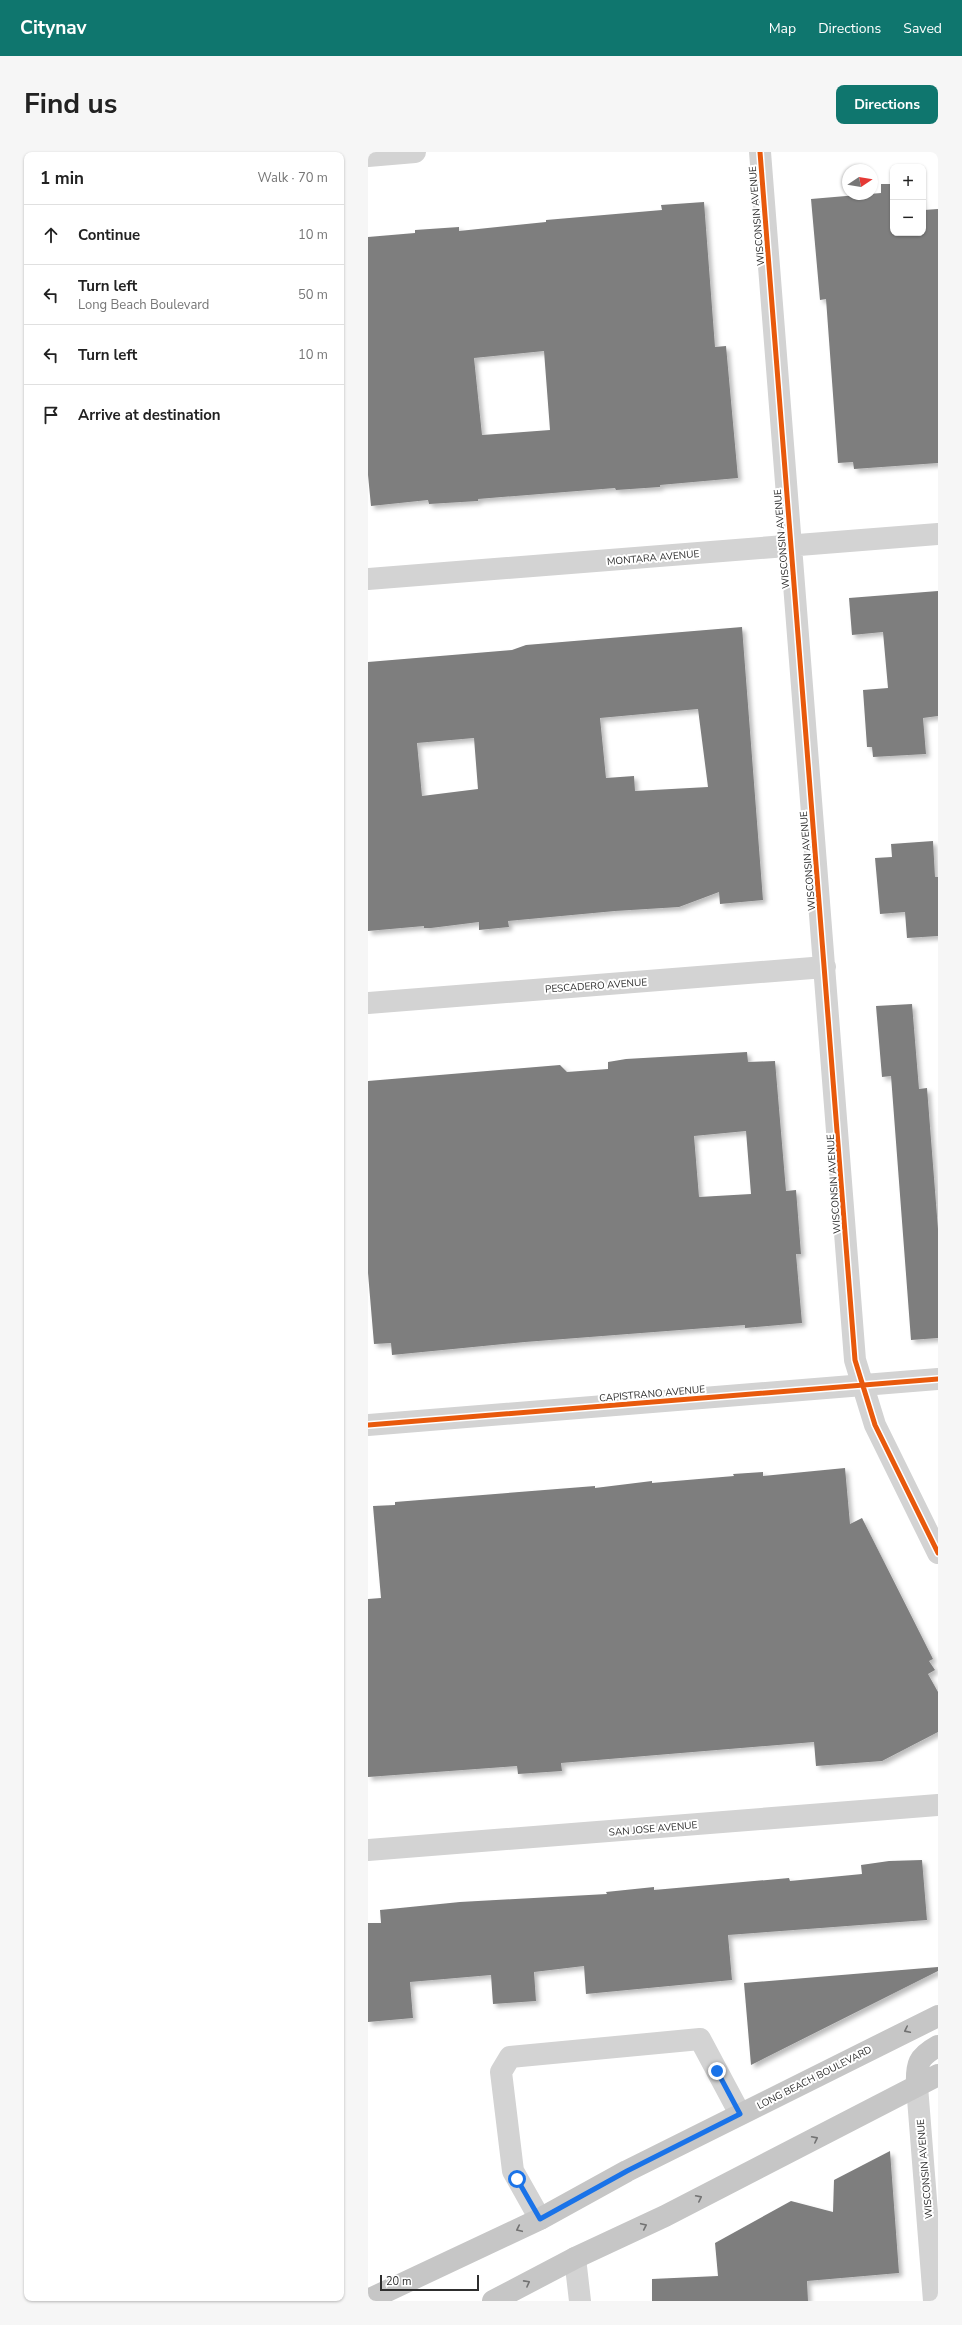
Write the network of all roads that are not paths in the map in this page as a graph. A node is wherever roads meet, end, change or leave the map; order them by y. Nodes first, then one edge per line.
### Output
1 (414, 152) edge
2 (760, 152) edge
3 (368, 156) edge
4 (938, 534) edge
5 (791, 546) junction
6 (368, 580) edge
7 (824, 967) junction
8 (368, 1003) edge
9 (938, 1380) edge
10 (863, 1385) junction
11 (368, 1425) edge
12 (938, 1553) edge
13 (938, 1805) edge
14 (368, 1850) edge
15 (938, 2016) edge
16 (938, 2046) edge
17 (938, 2075) edge
18 (917, 2086) junction
19 (740, 2114) junction
20 (540, 2219) junction
21 (575, 2258) junction
22 (368, 2300) edge
23 (493, 2301) edge
24 (580, 2301) edge
25 (934, 2301) edge

1 - 3 street
2 - 5 street, WISCONSIN AVENUE
4 - 5 street, MONTARA AVENUE
5 - 6 street, MONTARA AVENUE
5 - 7 street, WISCONSIN AVENUE
7 - 8 street, PESCADERO AVENUE
7 - 10 street, WISCONSIN AVENUE
9 - 10 street, CAPISTRANO AVENUE
10 - 11 street, CAPISTRANO AVENUE
10 - 12 street, WISCONSIN AVENUE
13 - 14 street, SAN JOSE AVENUE
15 -> 19 main road, LONG BEACH BOULEVARD
16 - 18 main road
17 - 18 main road
21 -> 18 main road
18 - 25 street, WISCONSIN AVENUE
19 - 20 main road, LONG BEACH BOULEVARD
19 - 20 street
20 -> 22 main road, LONG BEACH BOULEVARD
23 -> 21 main road
21 - 24 street

